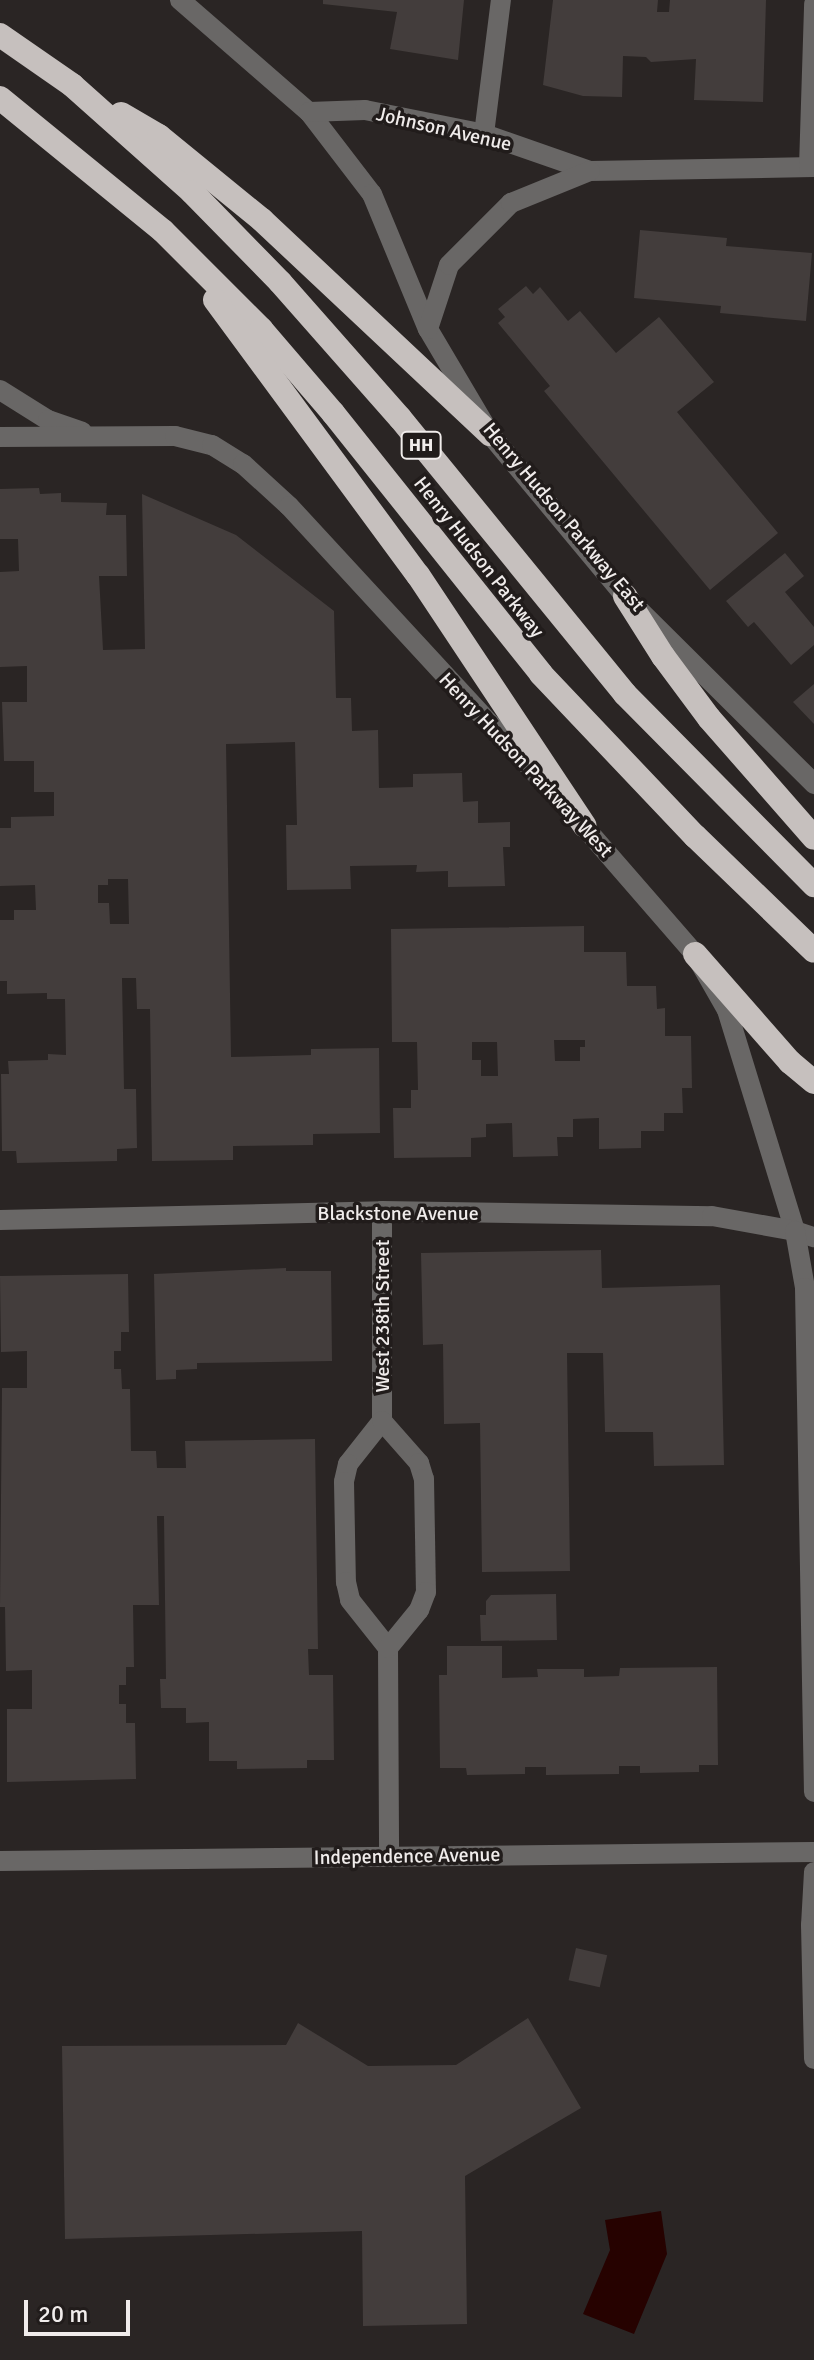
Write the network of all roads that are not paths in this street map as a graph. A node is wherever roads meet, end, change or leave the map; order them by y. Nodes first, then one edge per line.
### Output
1 (180, 0) edge
2 (501, 0) edge
3 (814, 4) edge
4 (0, 35) edge
5 (72, 85) junction
6 (0, 98) edge
7 (309, 112) junction
8 (484, 134) junction
9 (812, 167) edge
10 (590, 171) junction
11 (163, 231) junction
12 (428, 329) junction
13 (0, 390) edge
14 (490, 434) junction
15 (93, 436) junction
16 (0, 437) edge
17 (625, 596) junction
18 (814, 784) edge
19 (585, 826) junction
20 (814, 838) edge
21 (814, 885) edge
22 (814, 951) edge
23 (695, 954) junction
24 (814, 1082) edge
25 (382, 1211) junction
26 (0, 1220) edge
27 (805, 1234) edge
28 (382, 1421) junction
29 (812, 1488) edge
30 (388, 1648) junction
31 (814, 1792) edge
32 (814, 1852) edge
33 (389, 1856) junction
34 (0, 1861) edge
35 (814, 1872) edge
36 (814, 2059) edge

1 - 7 street, Henry Hudson Parkway East
2 - 8 street
3 - 9 street
4 - 5 highway, Henry Hudson Parkway / HH
5 - 14 highway
5 - 21 highway, Henry Hudson Parkway / HH
6 - 11 highway, Henry Hudson Parkway / HH
7 - 8 street, Johnson Avenue
7 - 12 street, Henry Hudson Parkway East
8 - 10 street, Johnson Avenue
9 - 10 street, Johnson Avenue
10 - 12 street
11 - 19 highway
11 - 22 highway, Henry Hudson Parkway / HH
12 - 14 street, Henry Hudson Parkway East
13 - 15 street, Henry Hudson Parkway West
14 - 17 street, Henry Hudson Parkway East
15 - 16 street, Henry Hudson Parkway West
15 - 19 street, Henry Hudson Parkway West
17 - 18 street, Henry Hudson Parkway East
17 - 20 highway
19 - 23 street, Henry Hudson Parkway West
23 - 24 highway
23 - 27 street, Henry Hudson Parkway West
25 - 26 street, Blackstone Avenue
25 - 27 street, Blackstone Avenue
25 - 28 street, West 238th Street
27 - 29 street, Henry Hudson Parkway West
28 - 30 street, West 238th Street
28 - 30 street, West 238th Street
29 - 31 street, Henry Hudson Parkway West
30 - 33 street
32 - 33 street, Independence Avenue
33 - 34 street, Independence Avenue
35 - 36 street

